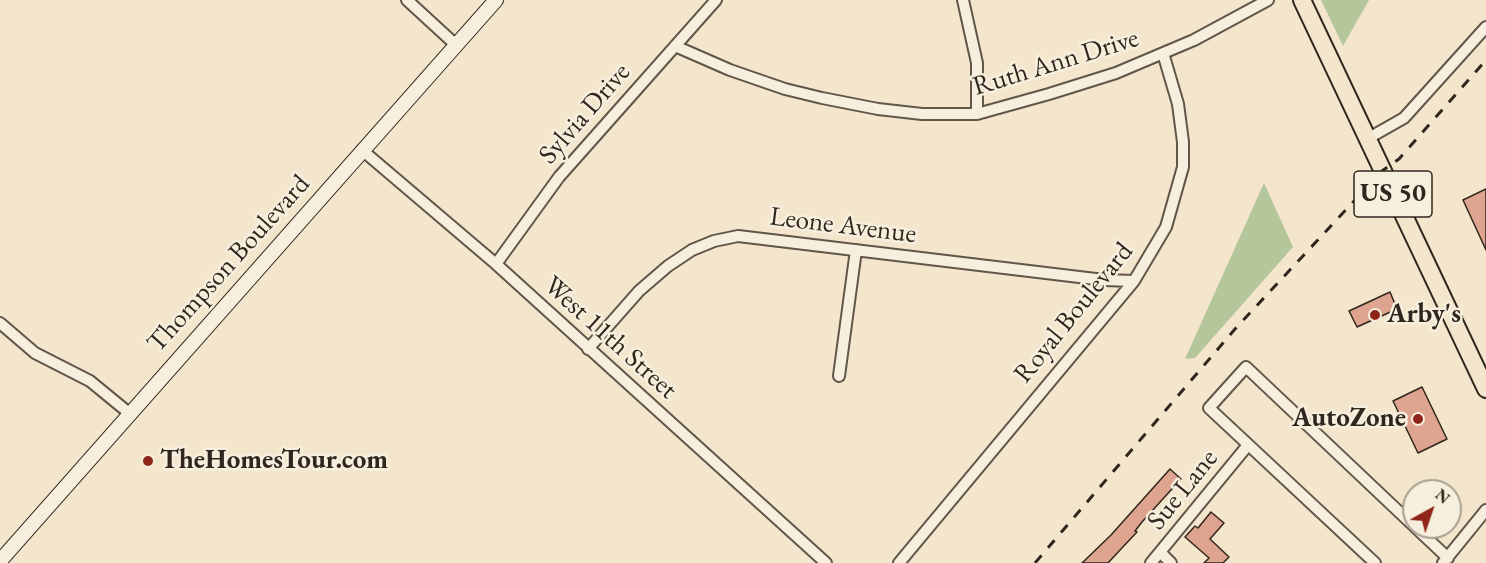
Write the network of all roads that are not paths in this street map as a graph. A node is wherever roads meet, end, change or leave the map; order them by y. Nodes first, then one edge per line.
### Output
1 (407, 0) edge
2 (496, 0) edge
3 (716, 0) edge
4 (963, 0) edge
5 (1268, 0) edge
6 (1302, 0) edge
7 (1486, 27) edge
8 (456, 45) junction
9 (675, 46) junction
10 (1163, 53) junction
11 (977, 114) junction
12 (1367, 139) junction
13 (362, 150) junction
14 (856, 250) junction
15 (496, 264) junction
16 (1134, 280) junction
17 (0, 323) edge
18 (588, 349) junction
19 (839, 375) dead end
20 (1486, 388) edge
21 (129, 413) junction
22 (1248, 445) junction
23 (1486, 510) edge
24 (1402, 514) edge
25 (1427, 539) edge
26 (1161, 553) junction
27 (1446, 560) edge
28 (0, 561) edge
29 (826, 563) edge
30 (899, 563) edge
31 (1151, 563) edge
32 (1172, 563) edge
33 (1375, 563) edge

1 - 8 street
2 - 8 main road, Thompson Boulevard
3 - 9 street, Sylvia Drive
4 - 11 street
5 - 10 street, Ruth Ann Drive
6 - 12 highway, US 50
7 - 12 street
8 - 13 main road, Thompson Boulevard
9 - 11 street, Ruth Ann Drive
9 - 15 street, Sylvia Drive
10 - 11 street, Ruth Ann Drive
10 - 16 street, Royal Boulevard
12 - 20 highway, US 50
13 - 15 street, West 11th Street
13 - 21 main road, Thompson Boulevard
14 - 16 street, Leone Avenue
14 - 18 street, Leone Avenue
14 - 19 street
15 - 18 street, West 11th Street
16 - 30 street, Royal Boulevard
17 - 21 street
18 - 29 street, West 11th Street
21 - 28 main road, Thompson Boulevard
22 - 24 street
22 - 26 street, Sue Lane
22 - 33 street
23 - 27 street
25 - 27 street
26 - 31 street, Sue Lane
26 - 32 street

